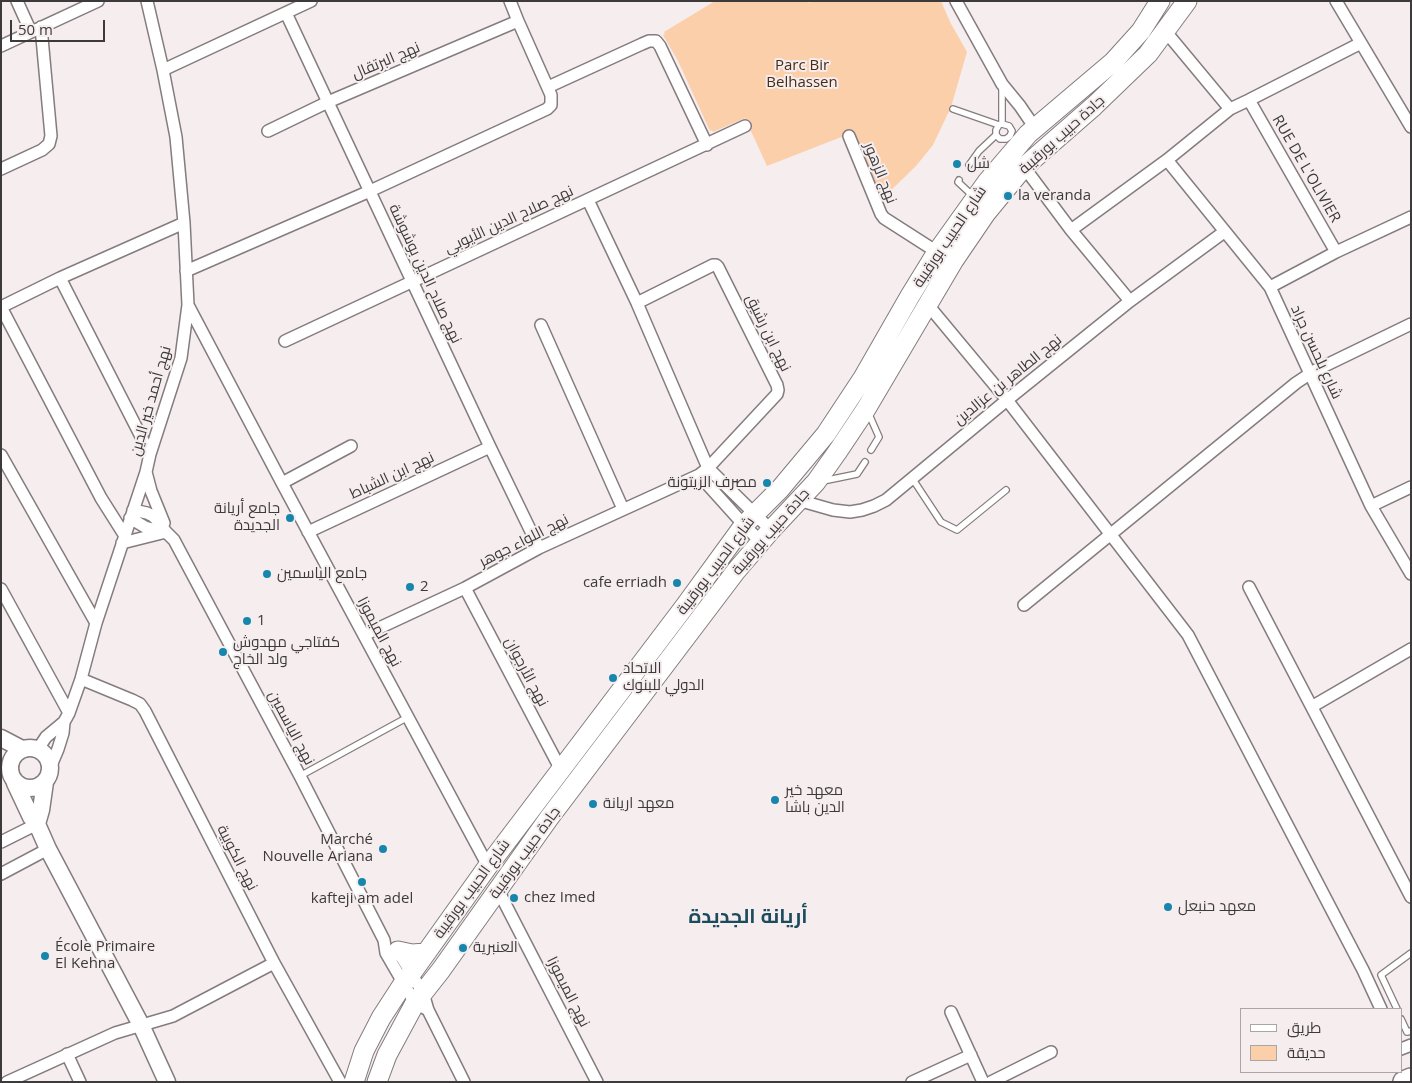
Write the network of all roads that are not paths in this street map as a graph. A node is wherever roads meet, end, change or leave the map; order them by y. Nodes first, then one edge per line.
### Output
1 (17, 1) edge
2 (98, 1) edge
3 (147, 1) edge
4 (311, 1) edge
5 (510, 1) edge
6 (956, 1) edge
7 (1160, 1) edge
8 (1187, 1) edge
9 (1336, 1) edge
10 (286, 13) junction
11 (518, 21) junction
12 (36, 30) junction
13 (1166, 32) junction
14 (1361, 43) junction
15 (1, 46) edge
16 (163, 70) junction
17 (1002, 84) junction
18 (548, 87) junction
19 (1249, 100) junction
20 (328, 102) junction
21 (953, 109) dead end
22 (1230, 109) junction
23 (1000, 124) junction
24 (745, 126) dead end
25 (1411, 127) edge
26 (268, 131) dead end
27 (1025, 131) junction
28 (996, 135) junction
29 (849, 136) dead end
30 (707, 145) junction
31 (1014, 153) junction
32 (1167, 160) junction
33 (969, 165) dead end
34 (1, 169) edge
35 (959, 180) dead end
36 (370, 191) junction
37 (975, 199) junction
38 (588, 200) junction
39 (1411, 217) edge
40 (184, 223) junction
41 (1071, 230) junction
42 (1224, 232) junction
43 (937, 252) junction
44 (1336, 252) junction
45 (186, 271) junction
46 (60, 278) junction
47 (412, 282) junction
48 (1270, 287) junction
49 (1130, 301) junction
50 (637, 303) junction
51 (188, 305) junction
52 (928, 305) junction
53 (1, 307) edge
54 (1411, 324) edge
55 (541, 325) dead end
56 (285, 341) dead end
57 (1310, 373) junction
58 (1007, 400) junction
59 (866, 409) junction
60 (351, 446) dead end
61 (490, 447) junction
62 (871, 450) dead end
63 (150, 454) junction
64 (1, 455) edge
65 (864, 462) dead end
66 (704, 471) junction
67 (146, 472) junction
68 (912, 478) junction
69 (816, 482) junction
70 (282, 484) junction
71 (1411, 487) edge
72 (1006, 490) dead end
73 (798, 500) junction
74 (1371, 506) junction
75 (623, 509) junction
76 (132, 514) junction
77 (749, 520) junction
78 (166, 532) junction
79 (308, 532) junction
80 (1110, 534) junction
81 (765, 536) junction
82 (123, 539) junction
83 (539, 548) junction
84 (1411, 574) edge
85 (1250, 587) dead end
86 (465, 588) junction
87 (1, 589) edge
88 (1024, 605) dead end
89 (96, 623) junction
90 (364, 635) junction
91 (1411, 649) edge
92 (80, 680) junction
93 (1313, 706) junction
94 (408, 717) junction
95 (66, 718) junction
96 (1, 738) edge
97 (30, 749) junction
98 (8, 769) edge
99 (562, 770) junction
100 (48, 775) junction
101 (300, 776) junction
102 (37, 824) junction
103 (1, 842) edge
104 (48, 849) junction
105 (488, 866) junction
106 (1, 874) edge
107 (498, 890) junction
108 (1411, 897) edge
109 (391, 946) junction
110 (426, 952) junction
111 (1411, 953) edge
112 (274, 963) junction
113 (407, 979) junction
114 (422, 1002) junction
115 (1381, 1008) edge
116 (1397, 1008) edge
117 (951, 1012) dead end
118 (1402, 1021) edge
119 (141, 1025) junction
120 (1411, 1031) edge
121 (1051, 1052) dead end
122 (67, 1054) junction
123 (970, 1055) junction
124 (1411, 1079) edge
125 (6, 1082) edge
126 (80, 1082) edge
127 (167, 1082) edge
128 (340, 1082) edge
129 (354, 1082) edge
130 (377, 1082) edge
131 (464, 1082) edge
132 (598, 1082) edge
133 (912, 1082) edge
134 (983, 1082) edge
135 (991, 1082) edge
136 (1404, 1082) edge

1 - 12 street
2 - 12 street
3 - 16 street, نهج أحمد خير الدين
4 - 10 street
5 - 11 street
6 - 17 street
7 - 27 main road, شارع الحبيب بورقيبة
8 - 13 main road, جادة حبيب بورقيبة
9 - 14 street
10 - 16 street
10 - 20 street, نهج صلاح الدين بوشوشة
11 - 18 street
11 - 20 street, نهج البرتقال
12 - 15 street
12 - 34 street
13 - 22 street
13 - 31 main road, جادة حبيب بورقيبة
14 - 19 street
14 - 25 street
16 - 40 street, نهج أحمد خير الدين
17 - 23 lane
17 - 27 street
18 - 30 street
18 - 36 street
19 - 22 street
19 - 44 street, RUE DE L'OLIVIER
20 - 26 street, نهج البرتقال
20 - 36 street, نهج صلاح الدين بوشوشة
21 - 23 lane
22 - 32 street
23 - 27 lane
23 - 28 lane
24 - 30 street, نهج صلاح الدين الأيوبي
27 - 31 main road, شارع الحبيب بورقيبة
28 - 31 lane
28 - 33 lane
29 - 43 street, نهج الزهور
30 - 38 street, نهج صلاح الدين الأيوبي
31 - 37 main road, شارع الحبيب بورقيبة
31 - 41 street
31 - 52 main road, جادة حبيب بورقيبة
32 - 41 street
32 - 42 street, شارع بلحسن جراد
35 - 37 lane
36 - 45 street
36 - 47 street, نهج صلاح الدين بوشوشة
37 - 43 main road, شارع الحبيب بورقيبة
38 - 47 street, نهج صلاح الدين الأيوبي
38 - 50 street
39 - 44 street
40 - 45 street, نهج أحمد خير الدين
40 - 46 street
41 - 49 street
42 - 48 street, شارع بلحسن جراد
42 - 49 street, نهج الطاهر بن عزالدين
43 - 77 main road, شارع الحبيب بورقيبة
44 - 48 street
45 - 51 street, نهج أحمد خير الدين
46 - 53 street
46 - 63 street
47 - 56 street, نهج صلاح الدين الأيوبي
47 - 61 street, نهج صلاح الدين بوشوشة
48 - 57 street, شارع بلحسن جراد
49 - 58 street, نهج الطاهر بن عزالدين
50 - 66 street
50 - 66 street, نهج ابن رشيق
51 - 63 street, نهج أحمد خير الدين
51 - 70 street, نهج الميموزا
52 - 58 street
52 - 59 main road, جادة حبيب بورقيبة
53 - 82 street
54 - 57 street
55 - 75 street
57 - 74 street, شارع بلحسن جراد
57 - 80 street
58 - 68 street, نهج الطاهر بن عزالدين
58 - 80 street
59 - 62 lane
59 - 69 main road, جادة حبيب بورقيبة
60 - 70 street
61 - 79 street, نهج ابن الشباط
61 - 83 street, نهج صلاح الدين بوشوشة
63 - 67 street, نهج أحمد خير الدين
64 - 89 street
65 - 69 lane
66 - 75 street, نهج اللواء جوهر
66 - 77 street
67 - 76 street, نهج أحمد خير الدين
67 - 78 street, نهج الياسمين
68 - 72 lane
68 - 73 street, نهج الطاهر بن عزالدين
69 - 73 main road, جادة حبيب بورقيبة
70 - 79 street, نهج الميموزا
71 - 74 street
73 - 81 main road, جادة حبيب بورقيبة
74 - 84 street, شارع بلحسن جراد
75 - 83 street, نهج اللواء جوهر
76 - 78 street
76 - 82 street, نهج أحمد خير الدين
77 - 81 street
77 - 99 main road, شارع الحبيب بورقيبة
78 - 82 street
78 - 101 street, نهج الياسمين
79 - 90 street, نهج الميموزا
80 - 88 street
80 - 115 street
81 - 107 main road, جادة حبيب بورقيبة
82 - 89 street, نهج أحمد خير الدين
83 - 86 street, نهج اللواء جوهر
85 - 93 street
86 - 90 street, نهج اللواء جوهر
86 - 99 street, نهج الأرجوان
87 - 95 street
89 - 92 street, نهج أحمد خير الدين
90 - 94 street, نهج الميموزا
91 - 93 street
92 - 95 street, نهج أحمد خير الدين
92 - 112 street, نهج الكوبية
93 - 108 street
94 - 101 lane
94 - 105 street, نهج الميموزا
95 - 97 street
95 - 100 street, نهج أحمد خير الدين
96 - 97 main road
97 - 98 main road
97 - 100 main road
98 - 100 main road
98 - 102 main road
99 - 105 main road, شارع الحبيب بورقيبة
100 - 102 main road
101 - 109 street, نهج الياسمين
102 - 103 street
102 - 104 main road
104 - 106 street
104 - 119 main road
105 - 110 main road, شارع الحبيب بورقيبة
107 - 114 main road, جادة حبيب بورقيبة
107 - 132 street, نهج الميموزا
109 - 110 main road
109 - 113 street, نهج الياسمين
109 - 113 street, نهج الياسمين
110 - 113 main road, شارع الحبيب بورقيبة
111 - 116 lane
112 - 119 street
112 - 128 street, نهج الكوبية
113 - 114 street, نهج الياسمين
113 - 129 main road, شارع الحبيب بورقيبة
114 - 130 main road, جادة حبيب بورقيبة
114 - 131 street, نهج الياسمين
117 - 123 street
118 - 120 lane
119 - 122 street
119 - 127 main road
121 - 135 street
122 - 125 street
122 - 126 street
123 - 133 street
123 - 134 street
124 - 136 highway

